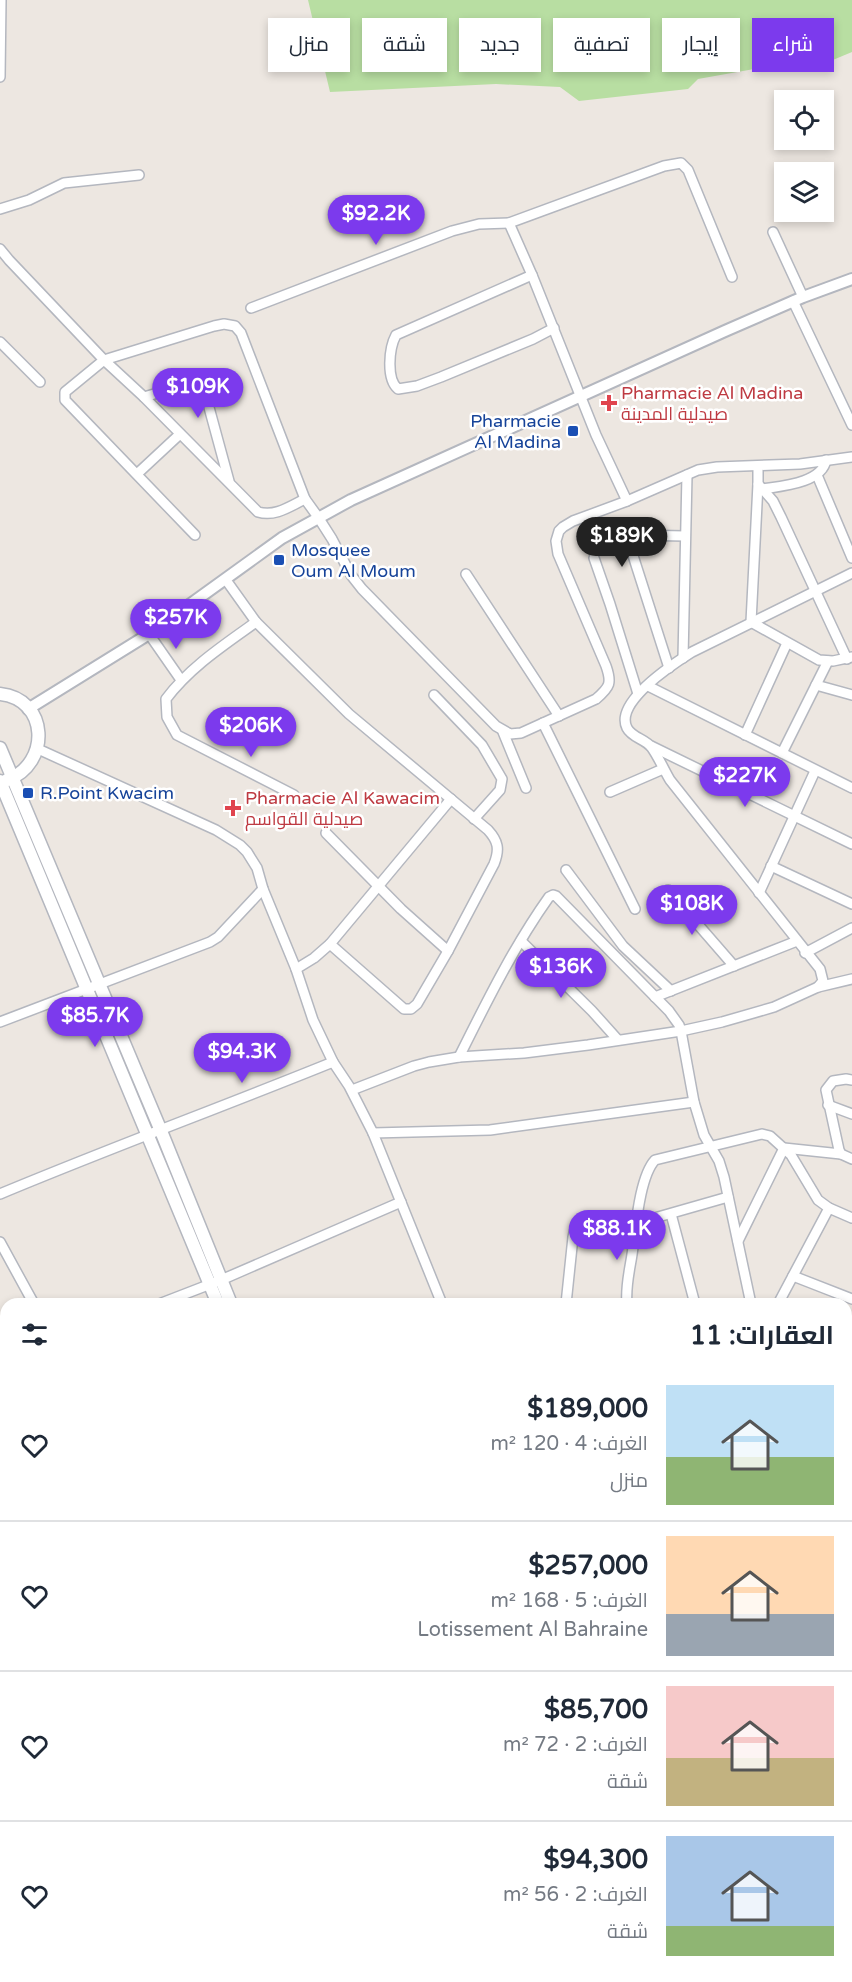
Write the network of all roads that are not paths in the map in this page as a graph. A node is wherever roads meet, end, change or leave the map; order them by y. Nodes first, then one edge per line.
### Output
1 (1, 0) edge
2 (0, 77) edge
3 (139, 175) dead end
4 (0, 209) edge
5 (509, 223) junction
6 (773, 232) dead end
7 (0, 249) edge
8 (9, 260) junction
9 (0, 268) edge
10 (532, 275) junction
11 (732, 276) dead end
12 (852, 279) edge
13 (798, 299) junction
14 (251, 308) dead end
15 (554, 328) junction
16 (0, 342) edge
17 (104, 360) junction
18 (40, 382) dead end
19 (144, 397) junction
20 (581, 397) junction
21 (852, 425) edge
22 (180, 434) junction
23 (852, 457) edge
24 (826, 460) junction
25 (758, 467) junction
26 (137, 474) junction
27 (687, 475) junction
28 (817, 476) junction
29 (229, 482) junction
30 (761, 486) junction
31 (304, 499) junction
32 (627, 501) junction
33 (318, 517) junction
34 (195, 535) dead end
35 (685, 536) junction
36 (594, 558) dead end
37 (852, 558) edge
38 (852, 573) edge
39 (465, 574) dead end
40 (226, 580) junction
41 (815, 590) junction
42 (256, 622) junction
43 (751, 622) junction
44 (149, 634) junction
45 (787, 643) junction
46 (683, 658) junction
47 (849, 658) edge
48 (828, 661) junction
49 (669, 668) junction
50 (181, 681) junction
51 (816, 685) junction
52 (648, 686) junction
53 (0, 694) edge
54 (638, 694) junction
55 (434, 695) dead end
56 (852, 695) edge
57 (28, 709) junction
58 (559, 716) junction
59 (543, 723) junction
60 (503, 732) junction
61 (745, 735) junction
62 (651, 746) junction
63 (0, 748) edge
64 (38, 749) junction
65 (782, 753) junction
66 (663, 769) junction
67 (815, 771) junction
68 (3, 781) edge
69 (526, 788) dead end
70 (852, 788) edge
71 (610, 792) dead end
72 (294, 795) dead end
73 (451, 799) junction
74 (794, 816) junction
75 (474, 819) junction
76 (326, 833) dead end
77 (852, 844) edge
78 (771, 866) junction
79 (566, 870) dead end
80 (378, 885) junction
81 (263, 889) junction
82 (668, 890) dead end
83 (759, 893) junction
84 (852, 904) edge
85 (635, 909) dead end
86 (852, 927) edge
87 (521, 941) junction
88 (797, 941) junction
89 (330, 944) junction
90 (448, 951) junction
91 (805, 953) junction
92 (734, 966) junction
93 (296, 969) junction
94 (852, 979) edge
95 (93, 987) junction
96 (818, 987) junction
97 (671, 991) junction
98 (655, 997) junction
99 (0, 1022) edge
100 (681, 1031) junction
101 (618, 1040) junction
102 (459, 1057) junction
103 (333, 1062) junction
104 (852, 1080) edge
105 (352, 1090) junction
106 (694, 1102) junction
107 (828, 1105) junction
108 (852, 1114) edge
109 (161, 1131) junction
110 (373, 1134) junction
111 (148, 1136) junction
112 (711, 1146) junction
113 (784, 1148) junction
114 (841, 1154) junction
115 (852, 1159) edge
116 (0, 1194) edge
117 (728, 1197) junction
118 (401, 1202) junction
119 (829, 1208) junction
120 (671, 1214) junction
121 (852, 1218) edge
122 (635, 1220) junction
123 (738, 1241) junction
124 (0, 1242) edge
125 (793, 1276) junction
126 (215, 1282) junction
127 (31, 1298) edge
128 (174, 1298) edge
129 (217, 1298) edge
130 (227, 1298) edge
131 (440, 1298) edge
132 (567, 1298) edge
133 (627, 1298) edge
134 (693, 1298) edge
135 (750, 1298) edge
136 (781, 1298) edge
137 (849, 1298) edge

1 - 2 street
3 - 4 street
5 - 10 street
5 - 11 street
5 - 14 street
6 - 13 street
7 - 8 street
8 - 9 street
8 - 17 street
10 - 15 street
10 - 15 street
12 - 13 street
13 - 20 street
13 - 21 street
15 - 20 street
16 - 18 street
17 - 19 street
17 - 26 street
17 - 31 street
19 - 22 street
19 - 29 street
20 - 32 street
20 - 33 street
22 - 26 street
22 - 29 street
23 - 24 street
24 - 25 street
24 - 28 street
25 - 27 street
25 - 30 street
26 - 34 street
27 - 32 street
27 - 35 street
28 - 30 street
28 - 37 street
29 - 31 street
30 - 41 street
30 - 43 street
31 - 33 street
32 - 58 street
33 - 40 street
33 - 60 street
35 - 46 street
35 - 49 street
36 - 54 street
38 - 41 street
39 - 58 street
40 - 42 street
40 - 44 street
41 - 43 street
41 - 47 street
42 - 50 street
42 - 73 street
43 - 45 street
43 - 46 street
44 - 50 street
44 - 57 street
45 - 48 street
45 - 61 street
46 - 49 street
47 - 48 street
48 - 51 street
49 - 52 street
50 - 72 street
51 - 56 street
51 - 65 street
52 - 54 street
52 - 61 street
53 - 57 main road
54 - 62 street
55 - 75 street
57 - 64 main road
58 - 59 street
59 - 60 street
59 - 85 street
60 - 69 street
61 - 65 street
62 - 66 street
62 - 74 street
63 - 68 main road
64 - 68 main road
64 - 81 street
65 - 67 street
66 - 71 street
66 - 83 street
67 - 70 street
67 - 74 street
68 - 95 main road
73 - 75 street
73 - 80 street
74 - 77 street
74 - 78 street
75 - 90 street
76 - 80 street
78 - 83 street
78 - 84 street
79 - 97 street
80 - 89 street
80 - 90 street
81 - 93 street
81 - 95 street
82 - 92 street
83 - 88 street
86 - 91 street
87 - 98 street
87 - 101 street
87 - 102 street
88 - 91 street
88 - 92 street
89 - 90 street
89 - 93 street
91 - 96 street
92 - 97 street
93 - 103 street
94 - 96 street
95 - 99 street
95 - 109 main road
95 - 111 main road
96 - 100 street
97 - 98 street
98 - 100 street
100 - 101 street
100 - 106 street
101 - 102 street
102 - 105 street
103 - 105 street
103 - 109 street
104 - 107 street
105 - 110 street
106 - 110 street
106 - 112 street
107 - 108 street
107 - 114 street
109 - 111 street
109 - 126 main road
110 - 118 street
111 - 116 street
111 - 126 main road
112 - 113 street
112 - 117 street
112 - 122 street
113 - 114 street
113 - 119 street
113 - 123 street
114 - 115 street
117 - 120 street
117 - 123 street
118 - 126 street
118 - 131 street
119 - 121 street
119 - 125 street
120 - 122 street
120 - 134 street
122 - 132 street
122 - 133 street
123 - 135 street
124 - 127 street
125 - 136 street
125 - 137 street
126 - 128 street
126 - 129 main road
126 - 130 main road

